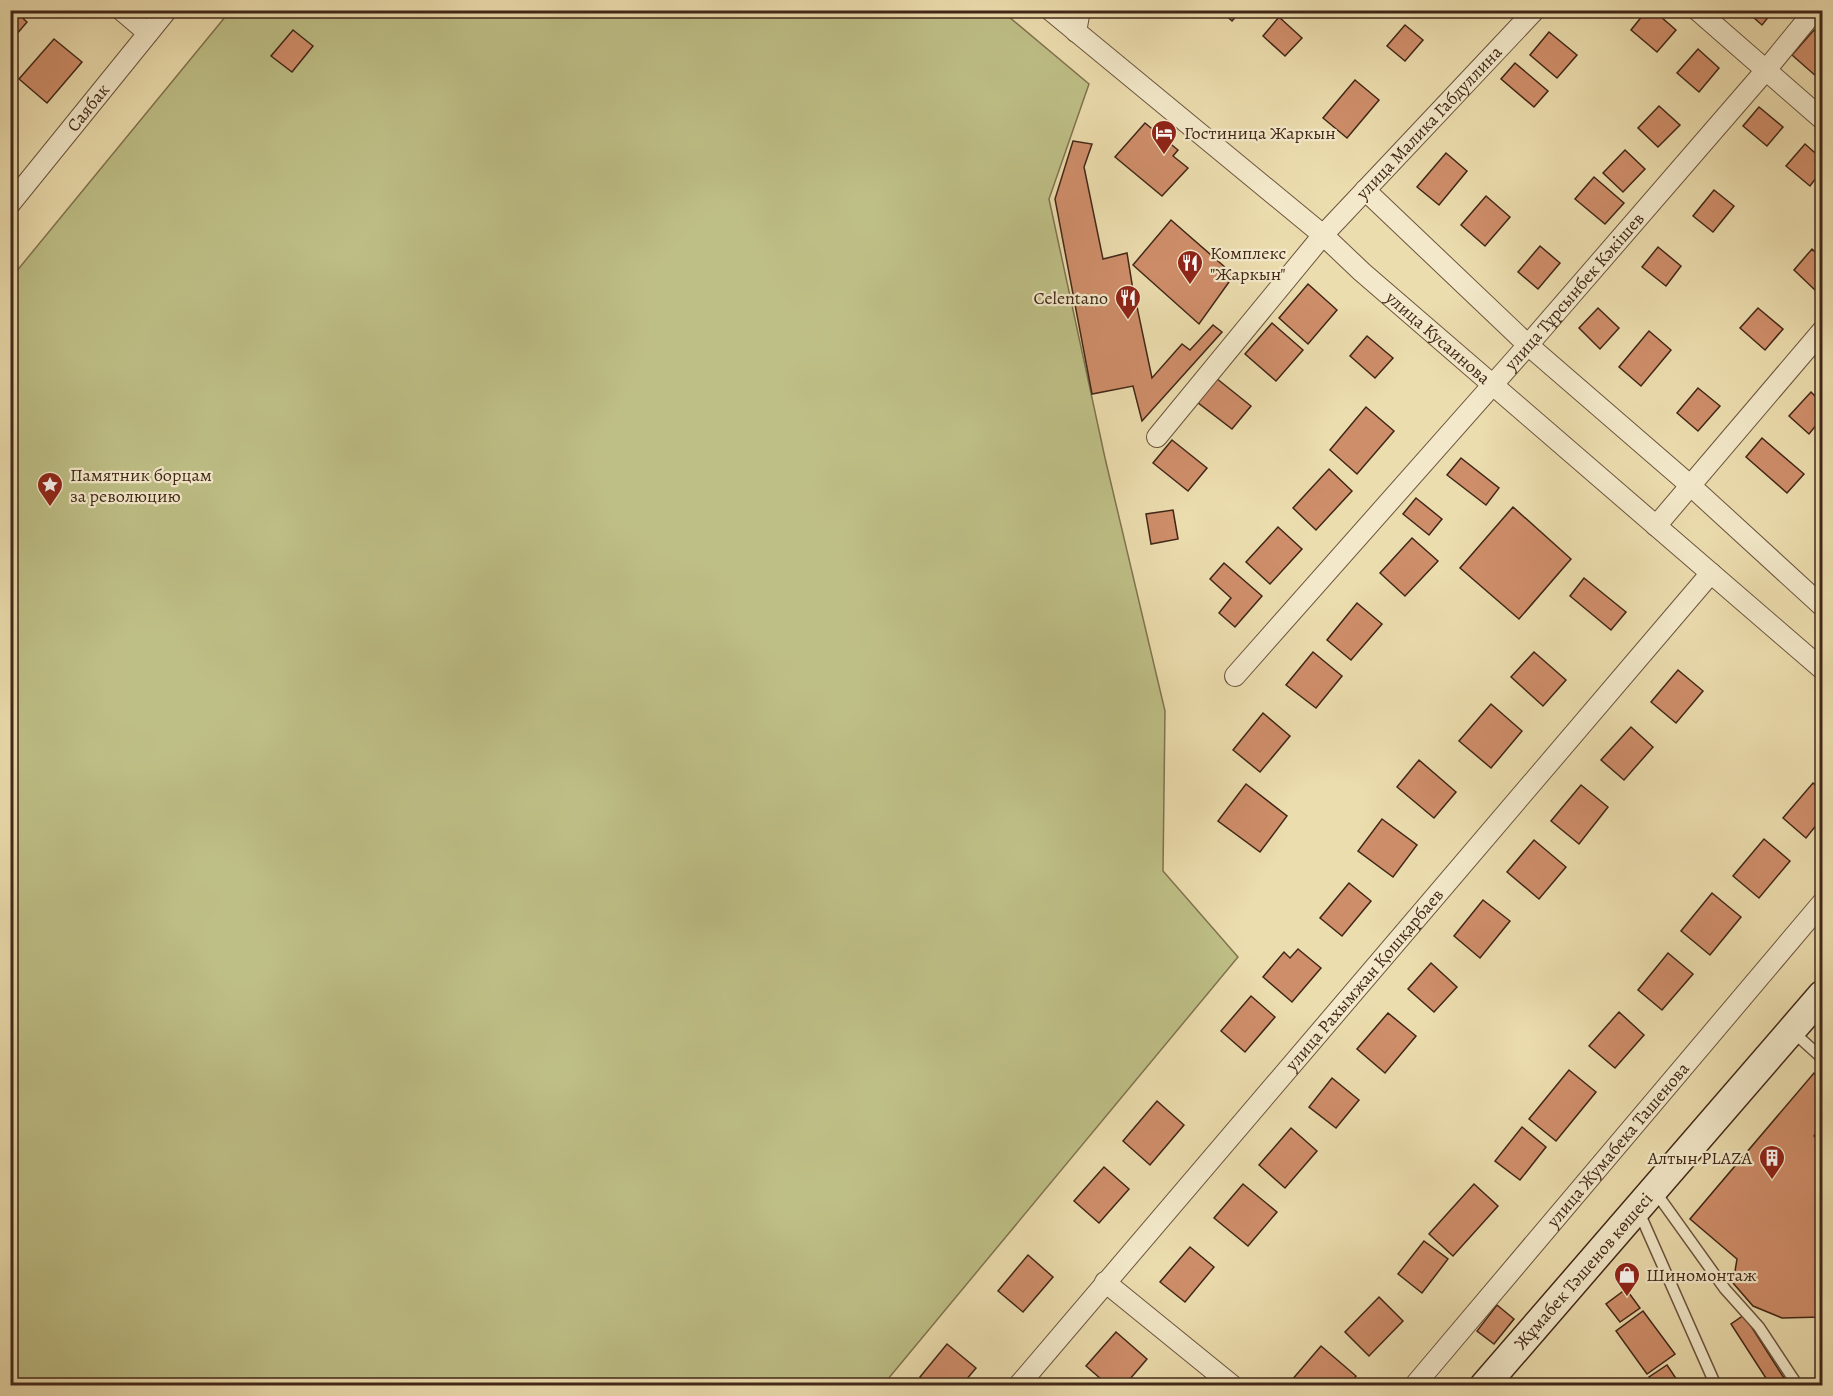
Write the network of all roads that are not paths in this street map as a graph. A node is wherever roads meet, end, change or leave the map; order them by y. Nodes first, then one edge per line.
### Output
1 (121, 10) edge
2 (167, 10) edge
3 (1050, 10) edge
4 (1080, 10) edge
5 (1535, 10) edge
6 (1697, 10) edge
7 (1815, 10) edge
8 (1076, 32) junction
9 (148, 33) junction
10 (1766, 70) junction
11 (1822, 118) edge
12 (1365, 190) junction
13 (10, 204) edge
14 (1323, 235) junction
15 (1822, 331) edge
16 (1528, 345) junction
17 (1493, 385) junction
18 (1157, 437) dead end
19 (1691, 486) junction
20 (1656, 526) junction
21 (1711, 573) junction
22 (1822, 606) edge
23 (1819, 658) edge
24 (1235, 676) dead end
25 (1822, 903) edge
26 (1822, 995) edge
27 (1792, 1031) junction
28 (1822, 1058) edge
29 (1646, 1200) junction
30 (1105, 1282) junction
31 (1018, 1386) edge
32 (1233, 1386) edge
33 (1414, 1386) edge
34 (1484, 1386) edge
35 (1716, 1386) edge
36 (1798, 1386) edge

1 - 9 street
2 - 9 street, Саябак
3 - 8 street, улица Кусаинова
4 - 8 street
5 - 12 street, улица Малика Габдуллина
6 - 10 street
7 - 10 street, улица Тұрсынбек Кәкішев
8 - 14 street, улица Кусаинова
9 - 13 street, Саябак
10 - 11 street
10 - 16 street, улица Тұрсынбек Кәкішев
12 - 14 street, улица Малика Габдуллина
12 - 16 street
14 - 17 street, улица Кусаинова
14 - 18 street, улица Малика Габдуллина
15 - 19 street
16 - 17 street, улица Тұрсынбек Кәкішев
16 - 19 street
17 - 20 street, улица Кусаинова
17 - 24 street, улица Тұрсынбек Кәкішев
19 - 20 street
19 - 22 street
20 - 21 street, улица Кусаинова
21 - 23 street, улица Кусаинова
21 - 30 street, улица Рахымжан Қошқарбаев
25 - 33 street, улица Жумабека Ташенова
26 - 27 main road, Жұмабек Тәшенов көшесі
27 - 28 lane
27 - 29 main road, Жұмабек Тәшенов көшесі
29 - 34 main road, Жұмабек Тәшенов көшесі
29 - 35 lane
29 - 36 lane
30 - 31 street, улица Рахымжан Қошқарбаев
30 - 32 street

